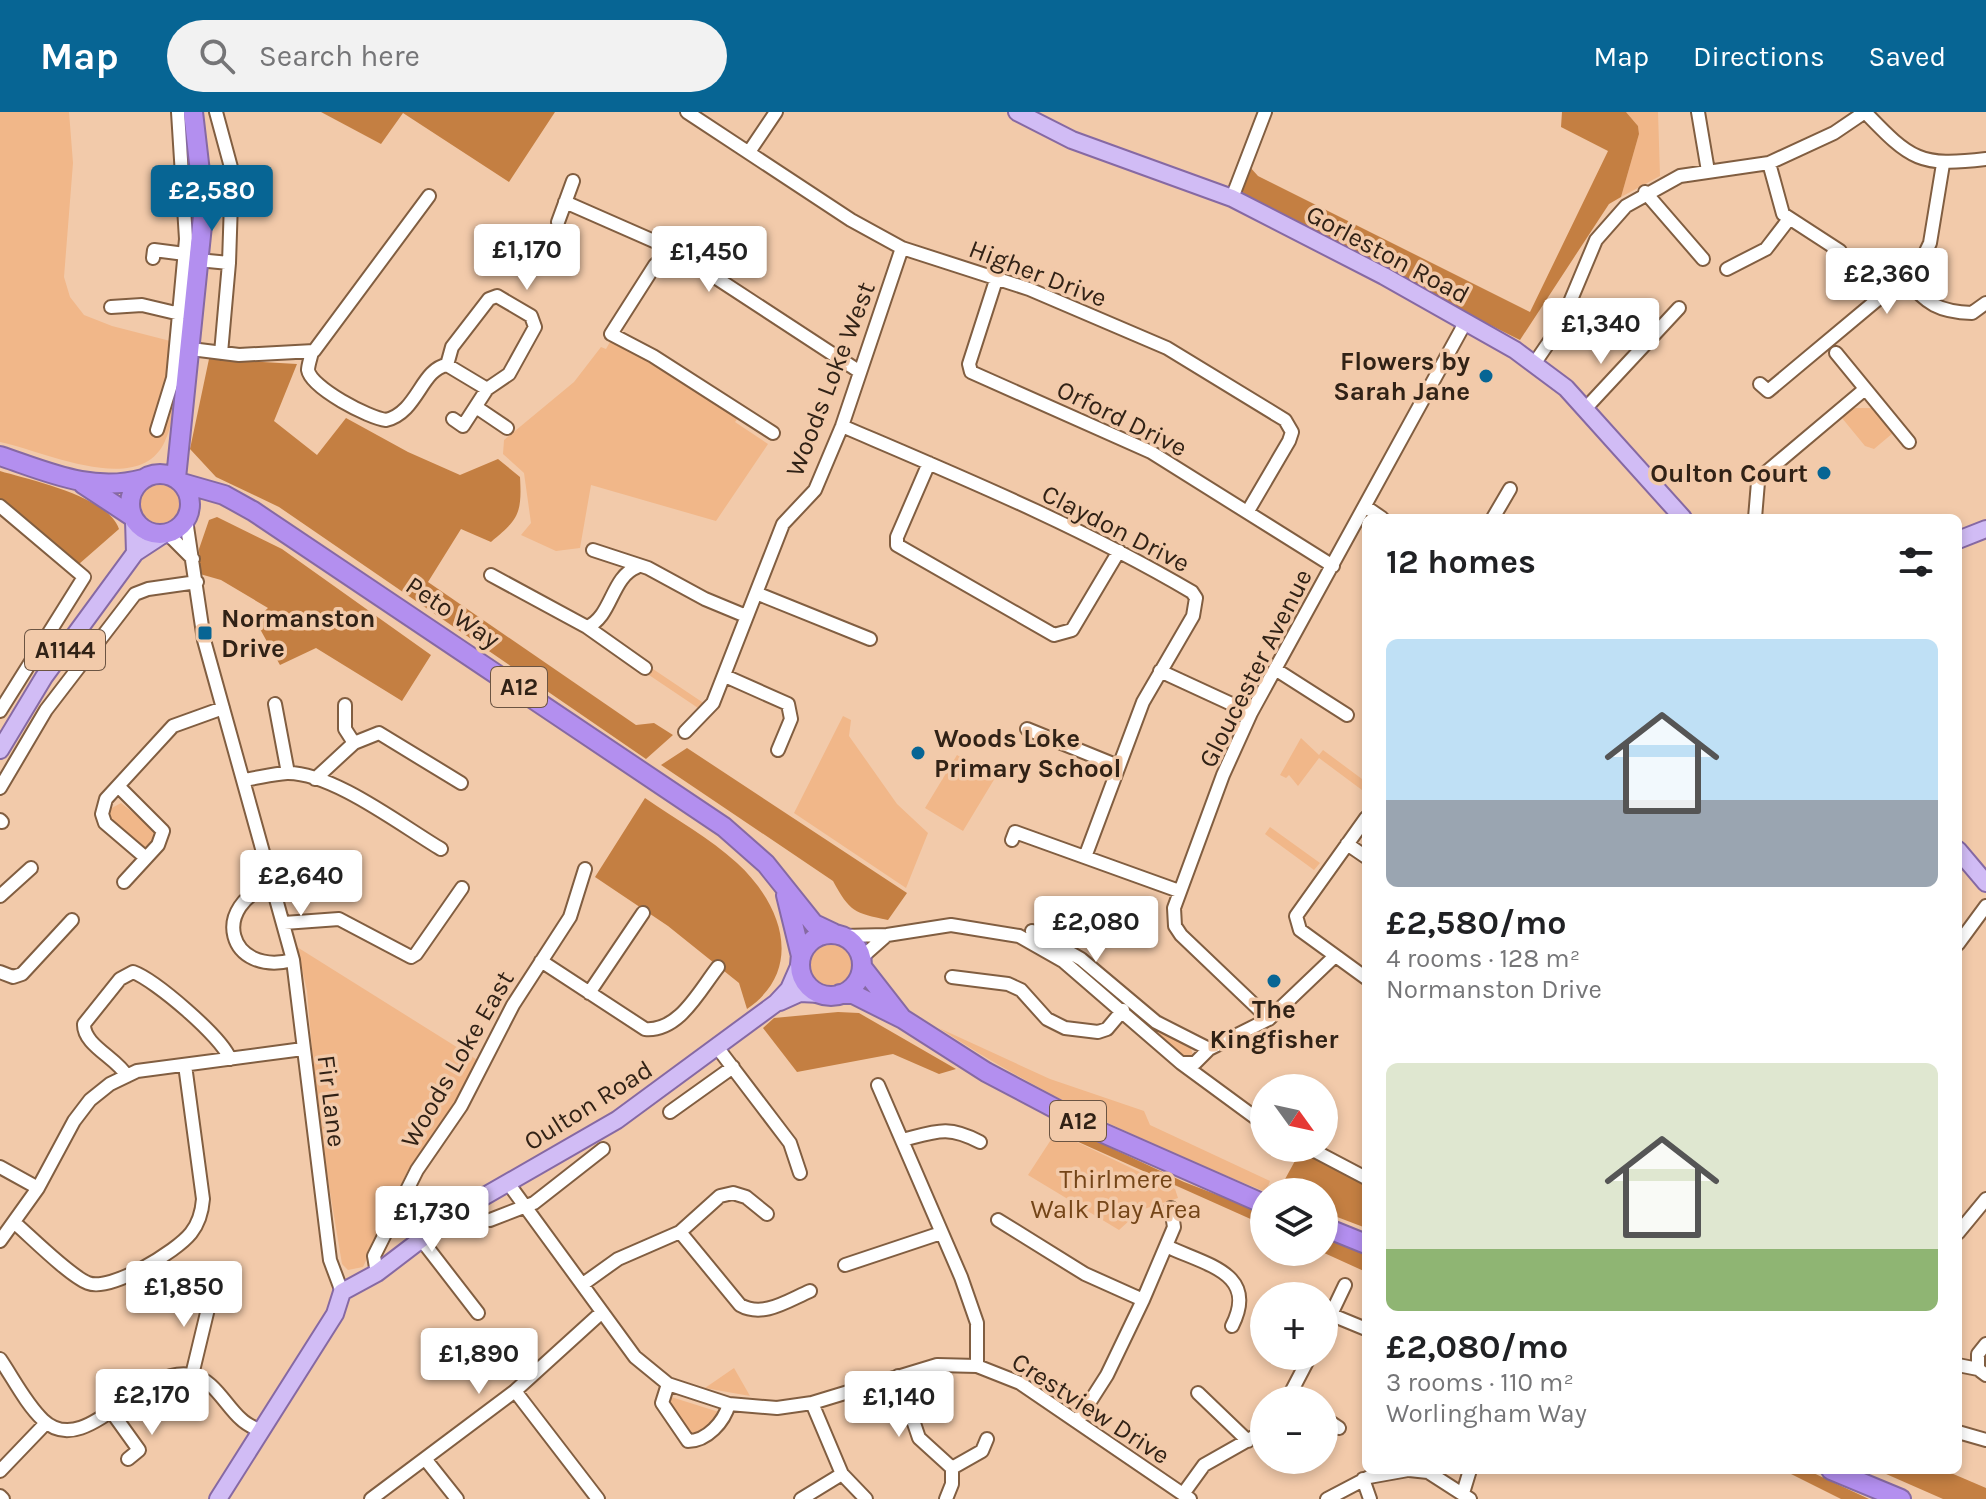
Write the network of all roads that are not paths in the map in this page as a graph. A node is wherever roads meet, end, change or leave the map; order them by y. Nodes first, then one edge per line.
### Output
1 (178, 112) edge
2 (193, 112) edge
3 (216, 112) edge
4 (687, 112) edge
5 (776, 112) edge
6 (1017, 112) edge
7 (1265, 112) edge
8 (1698, 112) edge
9 (1865, 112) edge
10 (749, 152) junction
11 (1986, 159) edge
12 (1769, 163) junction
13 (1943, 164) junction
14 (1708, 171) junction
15 (573, 181) dead end
16 (1645, 192) junction
17 (429, 196) dead end
18 (1232, 198) junction
19 (565, 202) junction
20 (1789, 219) junction
21 (558, 222) dead end
22 (194, 231) junction
23 (902, 248) junction
24 (672, 249) junction
25 (1840, 251) dead end
26 (192, 257) junction
27 (153, 258) dead end
28 (1703, 259) dead end
29 (1743, 262) junction
30 (229, 263) junction
31 (1727, 269) dead end
32 (997, 277) junction
33 (1749, 277) dead end
34 (1906, 278) junction
35 (1986, 303) edge
36 (111, 307) dead end
37 (1679, 308) dead end
38 (180, 314) junction
39 (1465, 323) junction
40 (191, 349) junction
41 (312, 352) junction
42 (221, 353) junction
43 (1836, 353) dead end
44 (1534, 364) junction
45 (447, 365) junction
46 (860, 372) junction
47 (487, 389) junction
48 (1865, 389) junction
49 (1764, 392) dead end
50 (476, 407) junction
51 (1585, 409) junction
52 (453, 419) dead end
53 (842, 426) junction
54 (507, 428) dead end
55 (157, 430) dead end
56 (178, 431) junction
57 (773, 433) dead end
58 (1909, 442) dead end
59 (0, 456) edge
60 (929, 463) junction
61 (147, 477) junction
62 (179, 480) junction
63 (83, 484) junction
64 (1510, 489) dead end
65 (243, 505) junction
66 (0, 506) edge
67 (1366, 507) junction
68 (1248, 511) junction
69 (1362, 514) edge
70 (1362, 514) edge
71 (1376, 514) edge
72 (1495, 514) edge
73 (1679, 514) edge
74 (1755, 514) edge
75 (187, 515) junction
76 (134, 519) junction
77 (1986, 529) edge
78 (165, 534) junction
79 (1962, 538) edge
80 (593, 550) dead end
81 (1119, 551) junction
82 (135, 553) junction
83 (193, 559) junction
84 (1333, 566) junction
85 (637, 567) junction
86 (491, 575) dead end
87 (197, 582) junction
88 (756, 593) junction
89 (746, 616) junction
90 (587, 627) junction
91 (870, 639) dead end
92 (645, 668) dead end
93 (1275, 669) junction
94 (1160, 671) junction
95 (725, 676) junction
96 (275, 704) dead end
97 (345, 705) dead end
98 (223, 708) junction
99 (0, 711) edge
100 (1251, 713) junction
101 (1347, 715) dead end
102 (1027, 729) dead end
103 (685, 732) dead end
104 (354, 743) junction
105 (778, 750) dead end
106 (0, 753) edge
107 (14, 762) junction
108 (1118, 766) junction
109 (288, 773) junction
110 (315, 779) junction
111 (243, 780) junction
112 (461, 783) dead end
113 (118, 786) junction
114 (0, 788) edge
115 (1362, 823) edge
116 (1012, 840) dead end
117 (1347, 844) junction
118 (441, 849) dead end
119 (1362, 854) edge
120 (1962, 855) edge
121 (1085, 857) junction
122 (146, 858) junction
123 (31, 868) dead end
124 (585, 869) dead end
125 (124, 882) dead end
126 (274, 883) junction
127 (1986, 883) edge
128 (782, 885) junction
129 (462, 888) dead end
130 (1179, 891) junction
131 (0, 896) edge
132 (1986, 906) edge
133 (643, 913) dead end
134 (72, 920) dead end
135 (284, 923) junction
136 (1032, 931) dead end
137 (838, 935) junction
138 (887, 935) junction
139 (1962, 939) edge
140 (1335, 956) junction
141 (293, 960) junction
142 (800, 960) junction
143 (541, 961) junction
144 (862, 962) junction
145 (718, 967) dead end
146 (0, 972) edge
147 (1362, 975) edge
148 (952, 977) dead end
149 (589, 993) junction
150 (820, 994) junction
151 (840, 994) junction
152 (776, 1003) junction
153 (1123, 1010) junction
154 (903, 1019) junction
155 (1269, 1019) junction
156 (717, 1047) junction
157 (303, 1049) junction
158 (1209, 1049) junction
159 (230, 1059) junction
160 (1181, 1063) junction
161 (185, 1065) junction
162 (733, 1067) junction
163 (127, 1076) junction
164 (878, 1085) dead end
165 (1250, 1114) edge
166 (686, 1117) dead end
167 (903, 1140) junction
168 (980, 1142) dead end
169 (600, 1158) dead end
170 (1336, 1162) edge
171 (0, 1167) edge
172 (800, 1173) dead end
173 (1362, 1176) edge
174 (508, 1183) junction
175 (38, 1188) junction
176 (1250, 1198) edge
177 (1986, 1199) edge
178 (526, 1204) junction
179 (1171, 1208) dead end
180 (767, 1214) dead end
181 (490, 1220) dead end
182 (998, 1220) dead end
183 (16, 1224) junction
184 (1962, 1228) edge
185 (680, 1232) junction
186 (941, 1233) junction
187 (1338, 1233) edge
188 (420, 1238) junction
189 (0, 1241) edge
190 (1362, 1242) edge
191 (1166, 1246) junction
192 (845, 1265) dead end
193 (377, 1273) junction
194 (583, 1284) junction
195 (1345, 1285) dead end
196 (810, 1291) dead end
197 (212, 1292) dead end
198 (342, 1292) junction
199 (1143, 1300) junction
200 (1338, 1301) edge
201 (602, 1312) junction
202 (478, 1313) dead end
203 (1338, 1317) edge
204 (1232, 1326) dead end
205 (1362, 1327) edge
206 (1986, 1344) edge
207 (0, 1359) edge
208 (977, 1366) junction
209 (1962, 1366) edge
210 (1982, 1372) edge
211 (192, 1375) junction
212 (898, 1376) junction
213 (668, 1384) junction
214 (515, 1391) junction
215 (1198, 1393) dead end
216 (812, 1403) junction
217 (729, 1404) junction
218 (111, 1411) junction
219 (1077, 1422) junction
220 (46, 1423) junction
221 (262, 1432) junction
222 (1962, 1433) edge
223 (1986, 1440) edge
224 (1248, 1441) joint
225 (987, 1449) dead end
226 (138, 1451) dead end
227 (426, 1460) junction
228 (952, 1468) junction
229 (0, 1471) edge
230 (842, 1474) junction
231 (1388, 1474) edge
232 (1431, 1474) edge
233 (1470, 1474) edge
234 (1841, 1474) edge
235 (1363, 1479) junction
236 (1186, 1496) edge
237 (1467, 1496) edge
238 (940, 1498) edge
239 (218, 1499) edge
240 (371, 1499) edge
241 (457, 1499) edge
242 (598, 1499) edge
243 (801, 1499) edge
244 (866, 1499) edge
245 (1327, 1499) edge
246 (1370, 1499) edge
247 (1901, 1499) edge

1 - 22 street
2 - 22 highway
3 - 30 street
4 - 10 street, Higher Drive
5 - 10 street
6 - 18 main road, Gorleston Road
7 - 18 street
8 - 14 street
9 - 12 street
9 - 13 street
10 - 23 street, Higher Drive
11 - 13 street
12 - 14 street
12 - 20 street
13 - 34 street
14 - 16 street
15 - 19 street
16 - 28 street
16 - 44 street
17 - 41 street
18 - 39 main road, Gorleston Road
19 - 21 street
19 - 24 street
20 - 25 street
20 - 29 street
22 - 26 highway
23 - 32 street, Higher Drive
23 - 46 street, Woods Loke West
24 - 46 street
24 - 57 street
26 - 27 street
26 - 30 street
26 - 38 street
26 - 40 highway
29 - 31 street
29 - 33 street
30 - 42 street
32 - 68 street, Orford Drive
32 - 68 street, Higher Drive
34 - 35 street
34 - 49 street
36 - 38 street
37 - 51 street
38 - 55 street
39 - 44 main road, Gorleston Road
39 - 67 street, Gloucester Avenue
40 - 42 street
40 - 56 highway
41 - 42 street
41 - 45 street
43 - 48 street
44 - 51 main road, Gorleston Road
45 - 47 street
45 - 47 street
46 - 53 street, Woods Loke West
47 - 50 street
48 - 58 street
48 - 74 street
50 - 52 street
50 - 54 street
51 - 73 main road, Gorleston Road
53 - 60 street, Claydon Drive
53 - 88 street, Woods Loke West
56 - 61 highway
56 - 62 highway
59 - 63 highway
60 - 81 street, Claydon Drive
60 - 81 street
61 - 62 highway
61 - 63 highway
61 - 76 highway
62 - 65 highway, Peto Way / A12
62 - 75 highway
63 - 76 highway
64 - 72 street
65 - 75 highway
65 - 128 highway, Peto Way / A12
66 - 99 street
67 - 70 street, Gloucester Avenue
67 - 71 street
68 - 84 street, Orford Drive
69 - 84 street, Gloucester Avenue
75 - 78 highway
75 - 83 street, Fir Lane
76 - 78 highway
76 - 82 main road
77 - 79 main road
78 - 82 main road, A1144
78 - 83 street
80 - 85 street
81 - 94 street, Claydon Drive
82 - 106 main road, A1144
83 - 87 street, Fir Lane
84 - 93 street, Gloucester Avenue
85 - 89 street
85 - 90 street
86 - 90 street
87 - 98 street, Fir Lane
87 - 107 street
88 - 89 street, Woods Loke West
88 - 91 street
89 - 95 street, Woods Loke West
90 - 92 street
93 - 100 street, Gloucester Avenue
93 - 101 street
94 - 100 street
94 - 108 street, Claydon Drive
95 - 103 street, Woods Loke West
95 - 105 street
96 - 109 street
97 - 104 street
98 - 111 street, Fir Lane
98 - 113 street
100 - 130 street, Gloucester Avenue
102 - 108 street
104 - 110 street
104 - 112 street
106 - 107 street
107 - 114 street
108 - 121 street, Claydon Drive
109 - 110 street
109 - 111 street
110 - 118 street
111 - 126 street, Fir Lane
113 - 122 street
113 - 122 street
115 - 117 street
116 - 121 street
117 - 119 street
117 - 140 street
120 - 127 main road
121 - 130 street
122 - 125 street
123 - 131 street
124 - 143 street, Woods Loke East
126 - 135 street, Fir Lane
126 - 141 street
128 - 137 highway, Peto Way / A12
128 - 142 highway, Peto Way / A12
129 - 135 street
130 - 155 street, Gloucester Avenue
132 - 139 street
133 - 149 street
134 - 146 street
135 - 141 street, Fir Lane
136 - 158 street
137 - 138 street
137 - 142 highway
137 - 144 highway
138 - 144 street
138 - 153 street
140 - 147 street
140 - 155 street
141 - 157 street, Fir Lane
142 - 150 highway
142 - 152 main road, Oulton Road
143 - 149 street
143 - 193 street, Woods Loke East
144 - 151 highway
144 - 154 highway, A12
145 - 149 street
148 - 153 street
150 - 151 highway
150 - 152 main road, Oulton Road
151 - 154 highway, A12
152 - 156 main road, Oulton Road
153 - 160 street
154 - 176 highway, A12
155 - 158 street
156 - 162 street
156 - 174 main road, Oulton Road
157 - 159 street
157 - 198 street, Fir Lane
158 - 160 street
159 - 161 street
159 - 163 street
160 - 165 street
161 - 163 street
161 - 183 street
162 - 166 street
162 - 172 street
163 - 175 street
164 - 167 street
167 - 168 street
167 - 186 street
169 - 178 street
170 - 173 street
171 - 175 street
174 - 178 street, Crestview Drive
174 - 188 main road, Oulton Road
175 - 183 street
177 - 184 street
178 - 181 street
178 - 194 street, Crestview Drive
179 - 191 street
180 - 185 street
182 - 199 street
183 - 189 street
185 - 194 street
185 - 196 street
186 - 192 street
186 - 208 street
187 - 190 highway
188 - 193 main road, Oulton Road
188 - 202 street
191 - 199 street
191 - 204 street
193 - 198 main road, Oulton Road
194 - 201 street, Crestview Drive
195 - 200 street
197 - 211 street
198 - 221 main road
199 - 219 street
201 - 213 street, Crestview Drive
201 - 214 street
203 - 205 street
206 - 210 street
207 - 220 street
208 - 212 street, Crestview Drive
208 - 219 street, Crestview Drive
209 - 210 street
211 - 218 street
211 - 221 street
212 - 216 street, Crestview Drive
212 - 228 street
213 - 217 street, Crestview Drive
213 - 217 street
214 - 227 street
214 - 242 street
215 - 224 street
216 - 217 street, Crestview Drive
216 - 230 street
218 - 220 street
218 - 226 street
219 - 236 street, Crestview Drive
220 - 229 street
221 - 239 main road
222 - 223 street
224 - 236 street
225 - 228 street
227 - 240 street
227 - 241 street
228 - 238 street
230 - 243 street
230 - 244 street
231 - 235 street
232 - 237 street
233 - 237 street
234 - 247 highway
235 - 245 street
235 - 246 street

